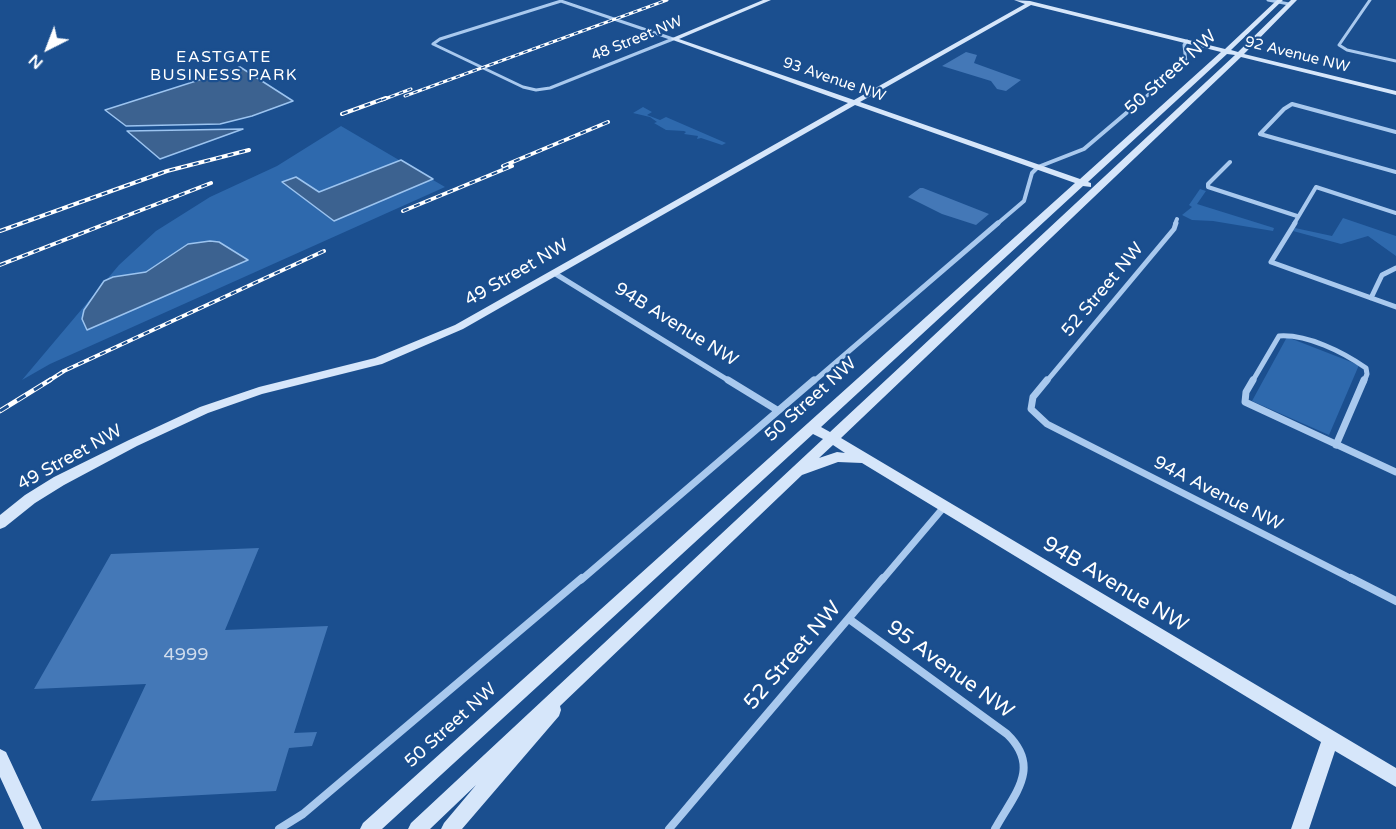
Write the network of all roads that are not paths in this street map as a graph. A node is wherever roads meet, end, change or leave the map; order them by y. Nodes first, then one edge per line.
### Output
1 (768, 0) edge
2 (1017, 0) edge
3 (1268, 0) edge
4 (1370, 0) edge
5 (561, 1) edge
6 (1285, 2) edge
7 (1030, 3) junction
8 (673, 39) junction
9 (1239, 39) junction
10 (1191, 42) junction
11 (1226, 51) junction
12 (1240, 54) junction
13 (1396, 61) edge
14 (1396, 93) edge
15 (855, 101) junction
16 (1396, 132) edge
17 (1230, 162) dead end
18 (1038, 167) junction
19 (1396, 172) edge
20 (1082, 182) junction
21 (1098, 188) junction
22 (1396, 213) edge
23 (1297, 216) junction
24 (1176, 219) dead end
25 (1396, 268) edge
26 (554, 273) junction
27 (1371, 298) junction
28 (1396, 307) edge
29 (1031, 409) joint
30 (777, 410) junction
31 (812, 427) junction
32 (831, 438) junction
33 (1336, 445) junction
34 (865, 459) junction
35 (1396, 471) edge
36 (793, 474) junction
37 (944, 507) junction
38 (0, 523) edge
39 (1396, 601) edge
40 (849, 619) junction
41 (604, 653) junction
42 (1330, 739) junction
43 (0, 758) edge
44 (1396, 778) edge
45 (395, 806) junction
46 (33, 829) edge
47 (279, 829) edge
48 (369, 829) edge
49 (376, 829) edge
50 (417, 829) edge
51 (450, 829) edge
52 (669, 829) edge
53 (994, 829) edge
54 (1300, 829) edge

1 - 8 main road, 48 Street NW
2 - 7 main road, 92 Avenue NW
3 - 6 street
4 - 13 street
5 - 8 street, 93 Avenue NW
5 - 8 street, 48 Street NW
6 - 9 main road, 50 Street NW
6 - 12 main road, 50 Street NW
7 - 10 main road, 92 Avenue NW
7 - 15 main road, 49 Street NW
8 - 15 main road, 93 Avenue NW
9 - 10 main road
9 - 11 main road, 50 Street NW
10 - 11 main road, 92 Avenue NW
10 - 18 street, 50 Street NW
11 - 12 main road, 92 Avenue NW
11 - 20 main road, 50 Street NW
12 - 14 main road, 92 Avenue NW
12 - 21 main road, 50 Street NW
15 - 18 main road, 93 Avenue NW
15 - 26 main road, 49 Street NW
16 - 19 street
17 - 23 street
18 - 20 main road, 93 Avenue NW
18 - 30 street, 50 Street NW
20 - 21 main road, 93 Avenue NW
20 - 31 main road, 50 Street NW
21 - 32 main road, 50 Street NW
22 - 23 street
23 - 27 street
24 - 29 street, 52 Street NW
25 - 27 street
26 - 30 street, 94B Avenue NW
26 - 38 main road, 49 Street NW
27 - 28 street
29 - 39 street, 94A Avenue NW
30 - 47 street, 50 Street NW
31 - 32 main road, 94B Avenue NW
31 - 45 main road, 50 Street NW
32 - 34 main road, 94B Avenue NW
32 - 36 main road, 50 Street NW
33 - 33 street
33 - 35 street
34 - 36 main road
34 - 37 main road, 94B Avenue NW
36 - 41 main road, 50 Street NW
37 - 40 street, 52 Street NW
37 - 42 main road, 94B Avenue NW
40 - 52 street, 52 Street NW
40 - 53 street, 95 Avenue NW
41 - 50 main road, 50 Street NW
41 - 51 main road
42 - 44 main road, 94B Avenue NW
42 - 54 main road
43 - 46 main road
45 - 48 main road, 50 Street NW
45 - 49 main road

